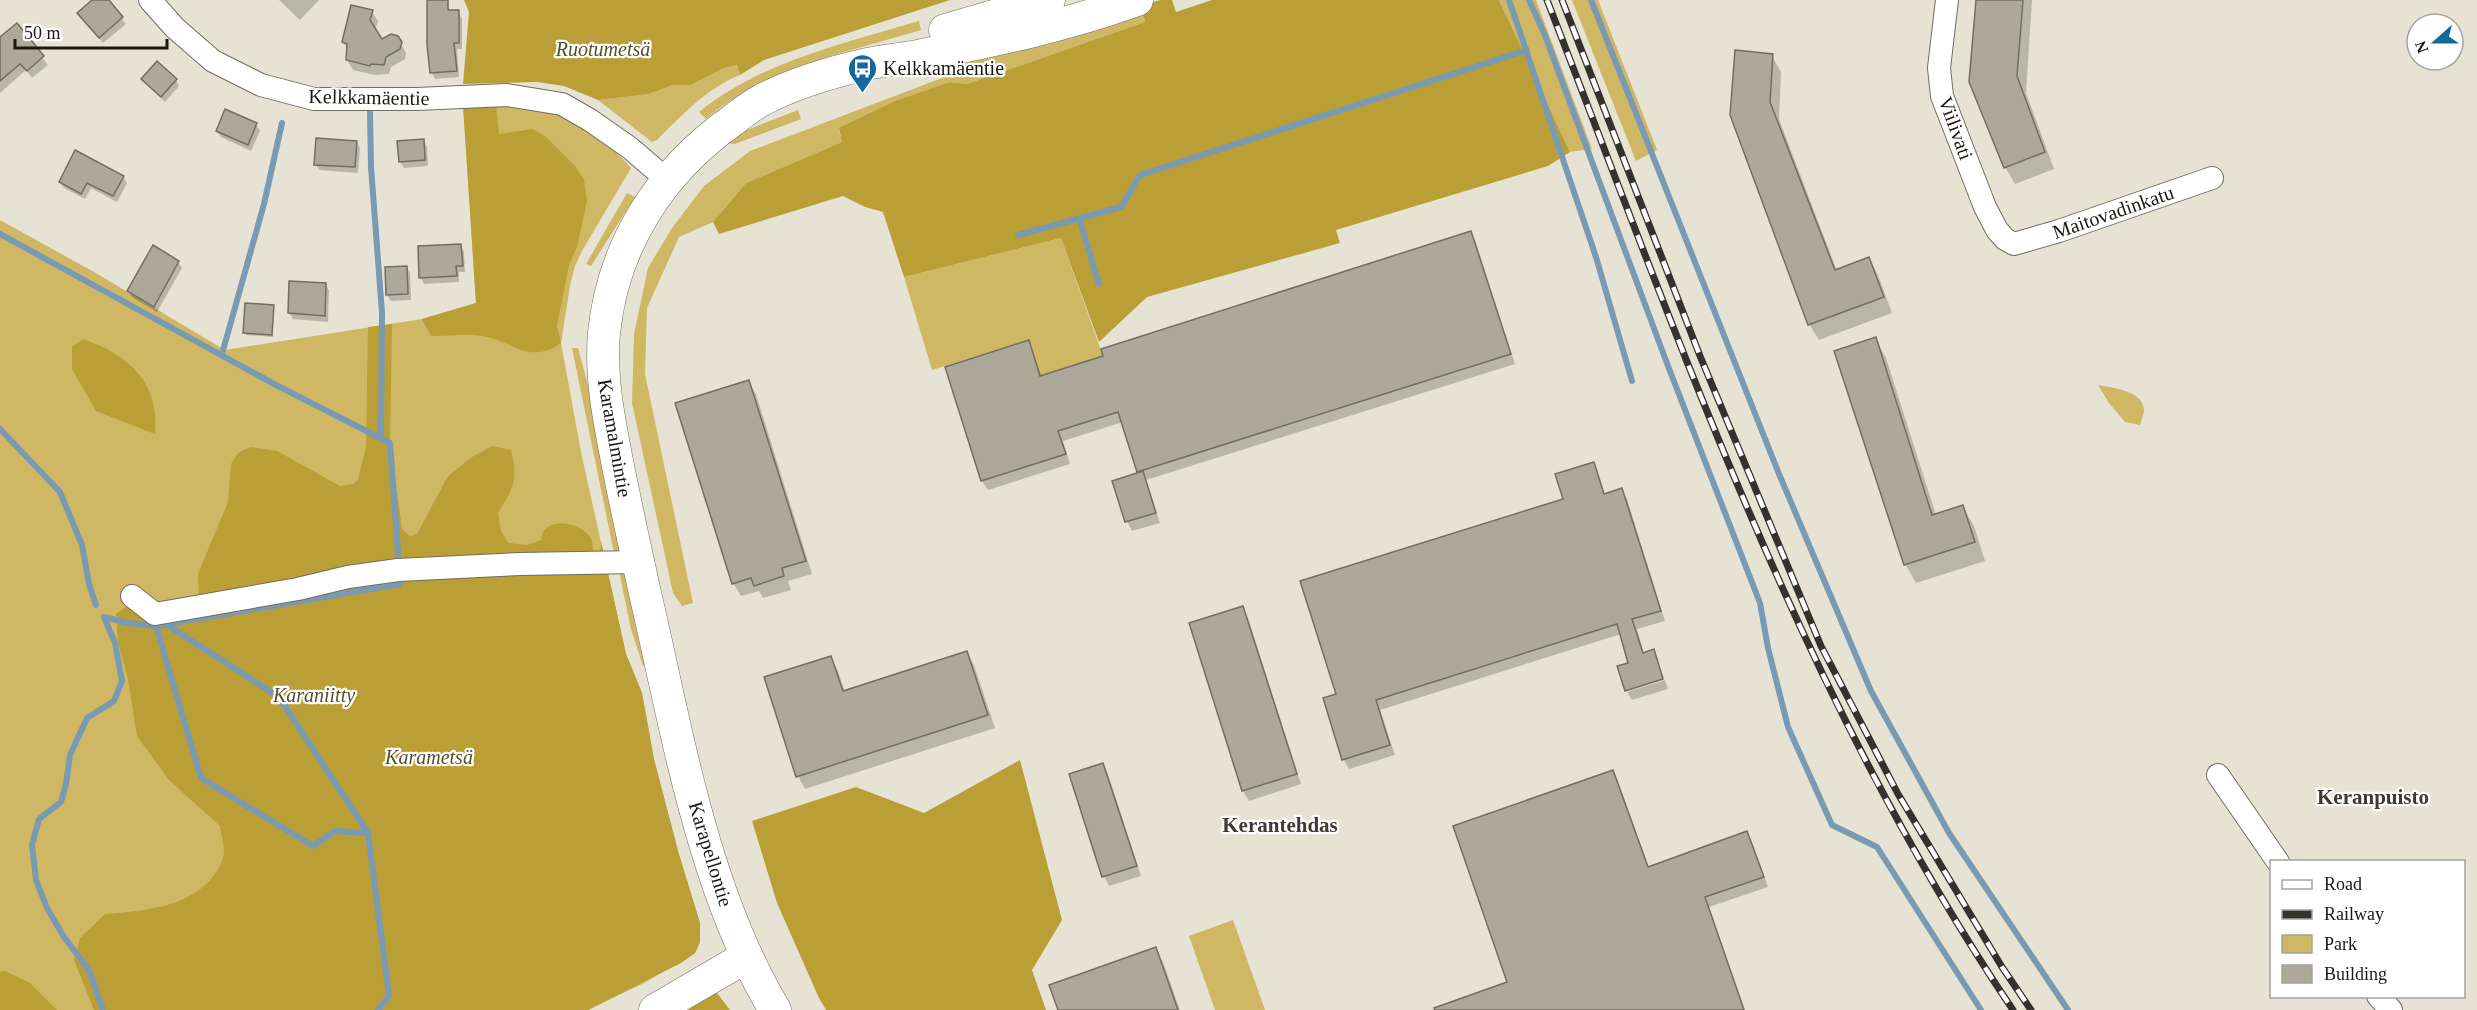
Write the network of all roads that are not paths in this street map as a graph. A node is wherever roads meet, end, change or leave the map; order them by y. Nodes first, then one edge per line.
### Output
1 (150, 0) edge
2 (1049, 0) edge
3 (1137, 0) edge
4 (1947, 0) edge
5 (867, 64) junction
6 (2212, 178) dead end
7 (666, 179) junction
8 (2014, 244) joint
9 (638, 562) junction
10 (132, 596) dead end
11 (668, 690) joint
12 (2218, 775) dead end
13 (2277, 860) edge
14 (746, 957) junction
15 (2380, 998) edge
16 (655, 1010) edge
17 (775, 1010) edge
18 (2391, 1010) edge

1 - 7 street, Kelkkamäentie
2 - 5 street, Karamalmintie
3 - 5 street, Karamalmintie
4 - 8 street, Viilivati
5 - 7 street, Karamalmintie
6 - 8 street, Maitovadinkatu
7 - 9 street, Karamalmintie
9 - 10 street
9 - 11 street, Karamalmintie
11 - 14 street, Karapellontie
12 - 13 street
14 - 16 street
14 - 17 street, Karapellontie
15 - 18 street

